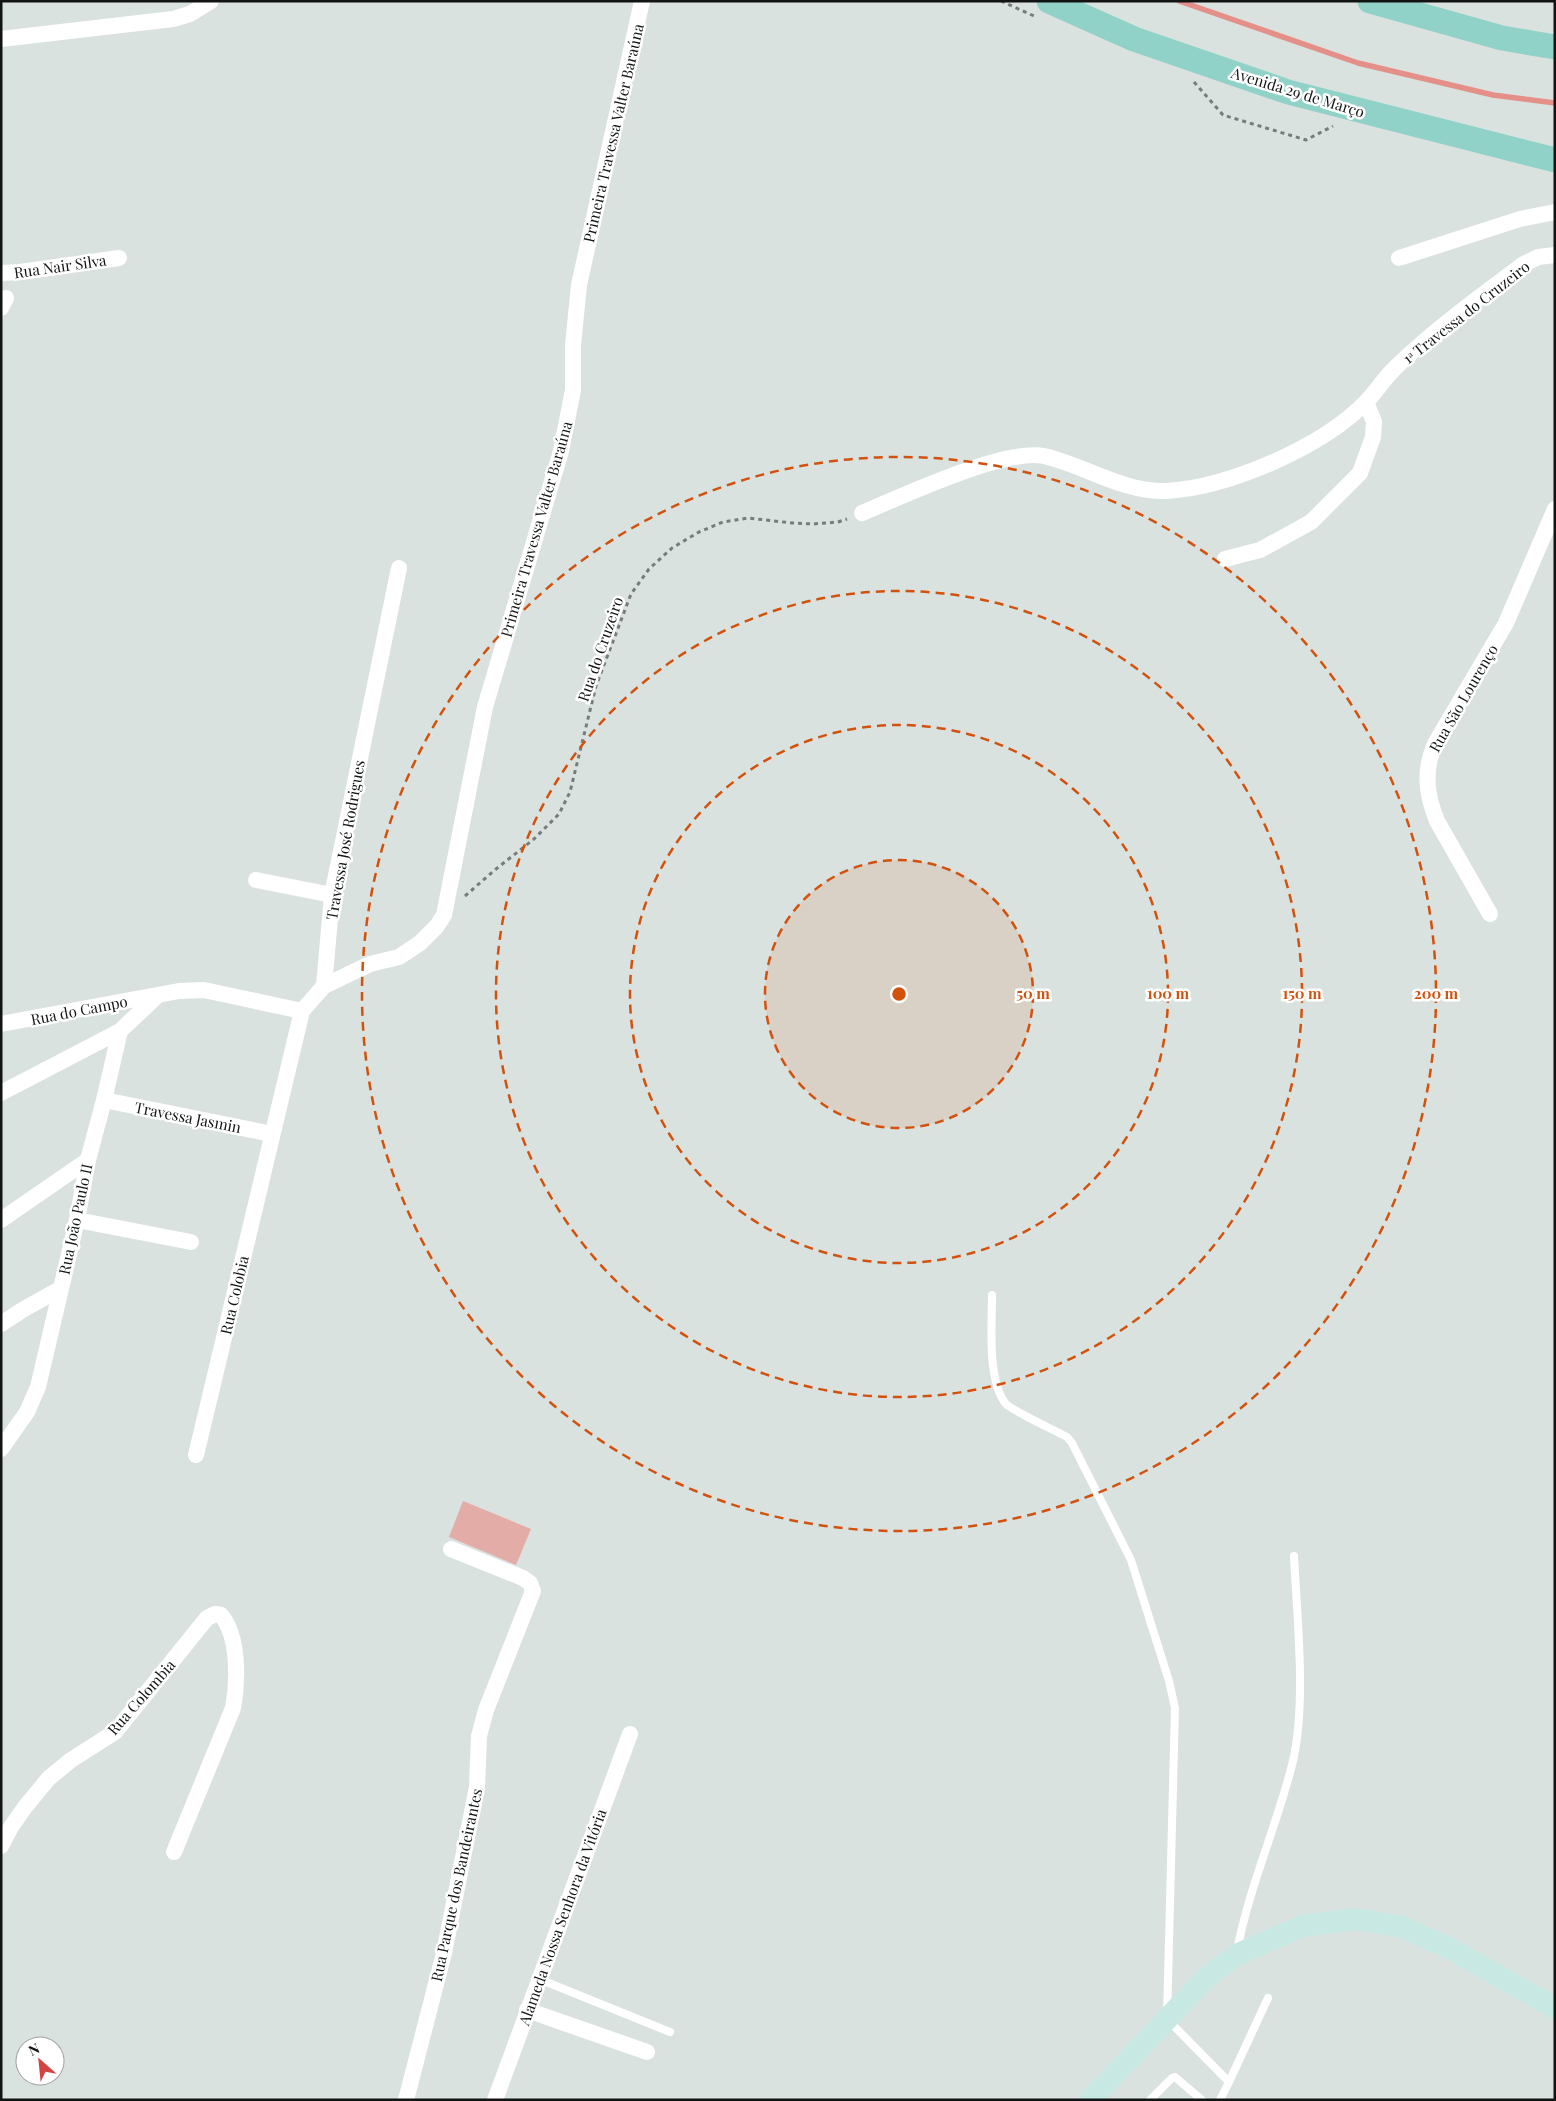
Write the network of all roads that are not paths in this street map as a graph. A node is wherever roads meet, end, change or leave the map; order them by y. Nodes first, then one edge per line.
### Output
1 (211, 1) edge
2 (642, 1) edge
3 (1050, 1) edge
4 (1370, 1) edge
5 (1, 39) edge
6 (1555, 46) edge
7 (1555, 160) edge
8 (1555, 212) edge
9 (1555, 255) edge
10 (119, 258) dead end
11 (1399, 258) dead end
12 (1, 273) edge
13 (1366, 402) junction
14 (1555, 510) edge
15 (862, 513) road end
16 (1225, 559) dead end
17 (399, 568) dead end
18 (256, 880) dead end
19 (332, 895) junction
20 (1490, 914) dead end
21 (324, 986) junction
22 (157, 996) junction
23 (302, 1011) junction
24 (1, 1024) edge
25 (120, 1031) junction
26 (1, 1093) edge
27 (104, 1100) junction
28 (272, 1134) junction
29 (88, 1160) junction
30 (1, 1220) edge
31 (77, 1220) junction
32 (191, 1242) dead end
33 (60, 1290) junction
34 (992, 1294) dead end
35 (1, 1324) edge
36 (1, 1449) edge
37 (196, 1455) dead end
38 (451, 1549) dead end
39 (1294, 1556) dead end
40 (630, 1734) dead end
41 (1, 1846) edge
42 (174, 1852) dead end
43 (1236, 1956) junction
44 (539, 1979) junction
45 (1268, 1998) dead end
46 (1555, 2008) edge
47 (527, 2010) junction
48 (1167, 2019) junction
49 (670, 2032) dead end
50 (647, 2052) dead end
51 (1229, 2082) junction
52 (406, 2100) edge
53 (495, 2100) edge
54 (1090, 2100) edge
55 (1150, 2100) edge
56 (1202, 2100) edge
57 (1220, 2100) edge

1 - 5 street
2 - 21 street, Primeira Travessa Valter Baraúna
3 - 7 main road, Avenida 29 de Março
4 - 6 main road
8 - 11 street
9 - 13 street, 1ᵃ Travessa do Cruzeiro
10 - 12 street, Rua Nair Silva
13 - 15 street, 1ᵃ Travessa do Cruzeiro
13 - 16 street
14 - 20 street, Rua São Lourenço
17 - 19 street, Travessa José Rodrigues
18 - 19 street
19 - 21 street, Travessa José Rodrigues
21 - 23 street
22 - 23 street, Rua do Campo
22 - 24 street, Rua do Campo
22 - 25 street
23 - 28 street
25 - 26 street
25 - 27 street, Rua João Paulo II
27 - 28 street, Travessa Jasmin
27 - 29 street, Rua João Paulo II
28 - 37 street, Rua Colobia
29 - 30 street
29 - 31 street, Rua João Paulo II
31 - 32 street
31 - 33 street, Rua João Paulo II
33 - 35 street
33 - 36 street, Rua João Paulo II
34 - 48 lane
38 - 52 street, Rua Parque dos Bandeirantes
39 - 43 lane
40 - 44 street, Alameda Nossa Senhora da Vitória
41 - 42 street, Rua Colombia
43 - 46 main road
43 - 48 main road
44 - 47 street, Alameda Nossa Senhora da Vitória
44 - 49 lane
45 - 51 lane
47 - 50 street
47 - 53 street, Alameda Nossa Senhora da Vitória
48 - 51 lane
48 - 54 main road
51 - 57 lane
55 - 56 lane

